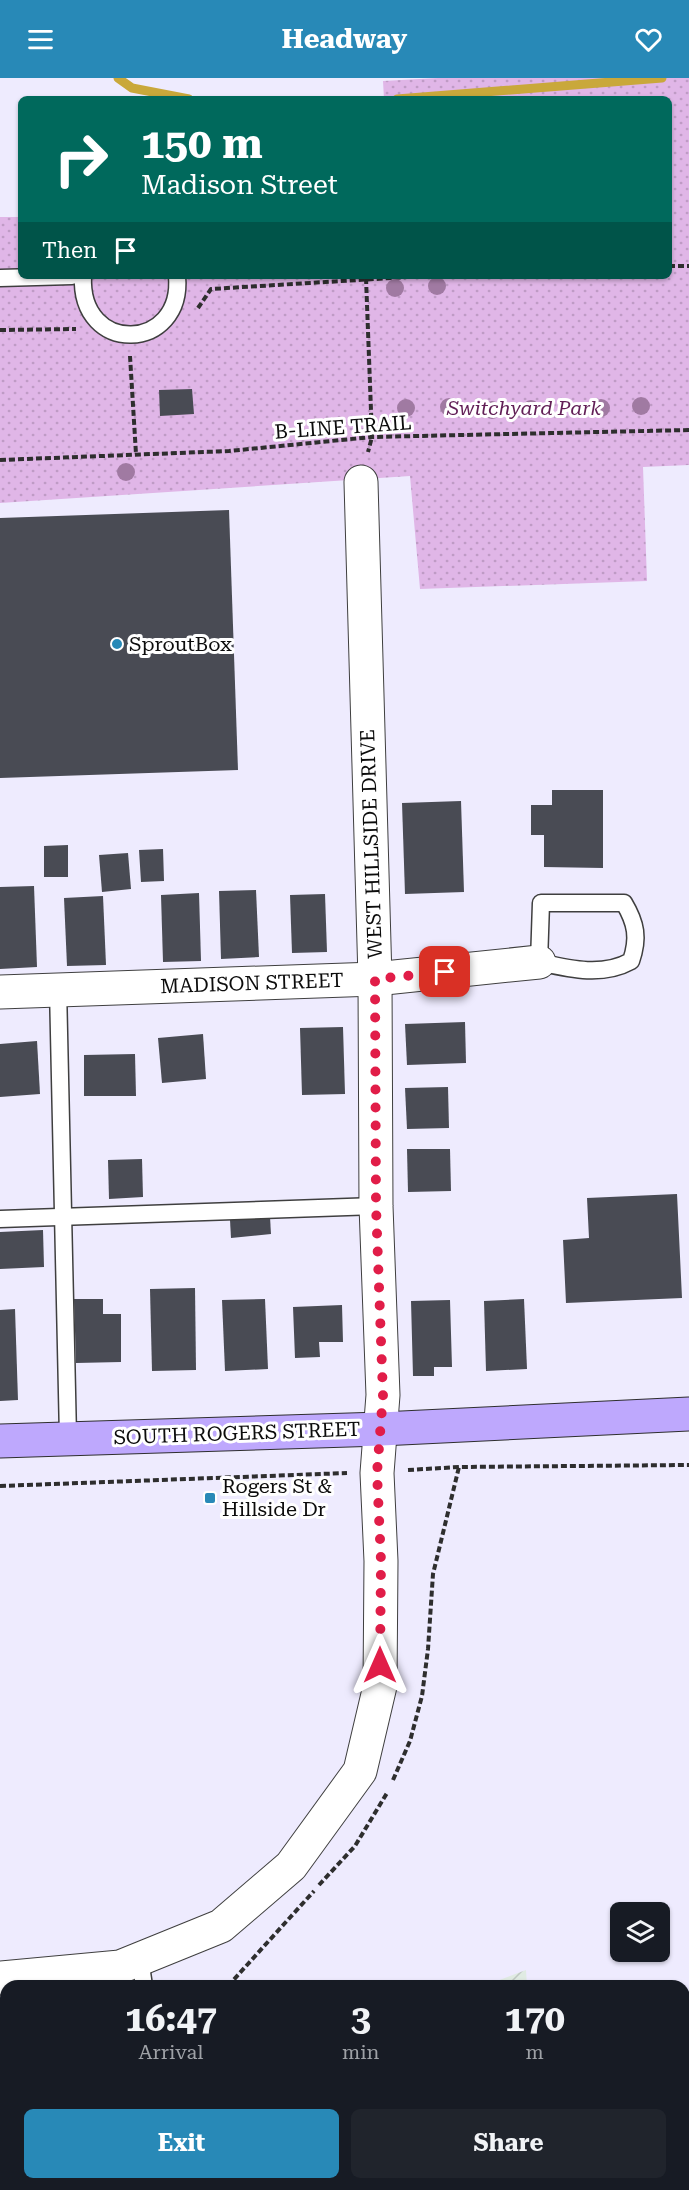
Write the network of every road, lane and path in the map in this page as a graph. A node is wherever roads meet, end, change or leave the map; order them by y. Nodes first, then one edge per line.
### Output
1 (672, 266) edge
2 (689, 266) edge
3 (0, 278) edge
4 (18, 278) edge
5 (83, 279) edge
6 (177, 279) edge
7 (352, 279) edge
8 (366, 279) edge
9 (193, 316) dead end
10 (80, 329) dead end
11 (0, 330) edge
12 (139, 351) dead end
13 (120, 352) dead end
14 (130, 352) junction
15 (689, 430) edge
16 (372, 436) junction
17 (136, 454) junction
18 (0, 460) edge
19 (361, 482) dead end
20 (538, 962) junction
21 (375, 979) junction
22 (58, 988) junction
23 (0, 992) edge
24 (376, 1206) junction
25 (63, 1217) junction
26 (0, 1220) edge
27 (689, 1413) edge
28 (381, 1429) junction
29 (68, 1437) junction
30 (0, 1441) edge
31 (142, 1972) edge
32 (0, 1978) edge

1 - 2 path
3 - 4 lane
5 - 6 lane
7 - 9 path
8 - 16 path
10 - 11 path
12 - 14 path
13 - 14 path
14 - 17 path
15 - 16 path, B-LINE TRAIL
16 - 17 path, B-LINE TRAIL
17 - 18 path, B-LINE TRAIL
19 - 21 street, WEST HILLSIDE DRIVE
20 - 20 lane
20 - 21 street, MADISON STREET
21 - 22 street, MADISON STREET
21 - 24 street, WEST HILLSIDE DRIVE
22 - 23 street, MADISON STREET
22 - 25 lane
24 - 25 lane
24 - 28 street, WEST HILLSIDE DRIVE
25 - 26 lane
25 - 29 lane
27 - 28 street, SOUTH ROGERS STREET
28 - 29 street, SOUTH ROGERS STREET
28 - 31 street, WEST HILLSIDE DRIVE
29 - 30 street, SOUTH ROGERS STREET
31 - 32 street, WEST HILLSIDE DRIVE

